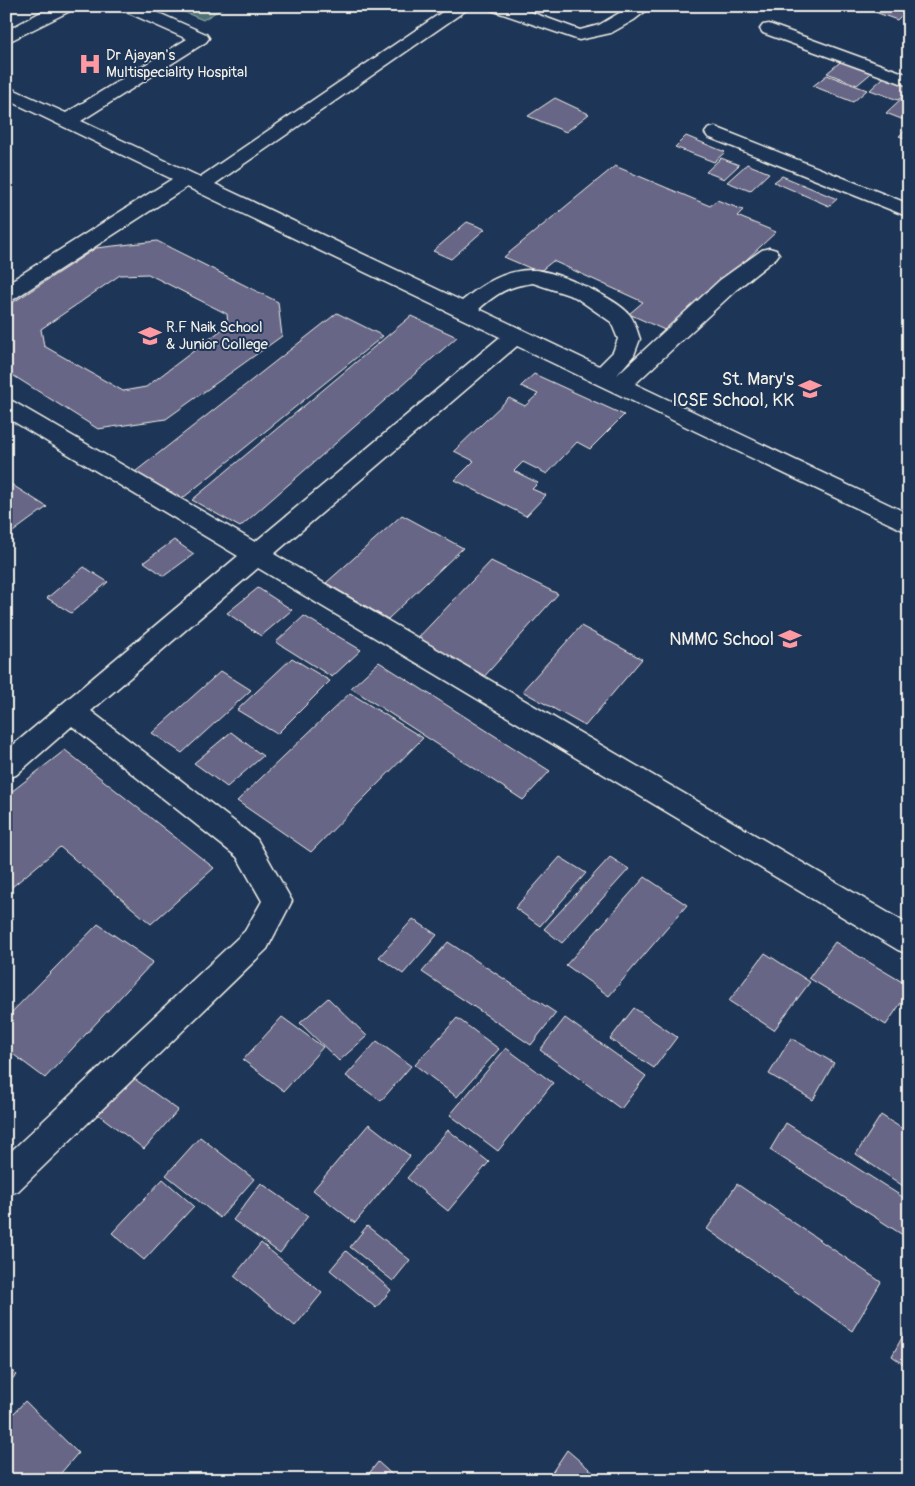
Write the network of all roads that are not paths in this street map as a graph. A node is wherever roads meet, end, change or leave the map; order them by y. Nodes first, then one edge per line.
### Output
1 (66, 6) edge
2 (128, 6) edge
3 (463, 6) edge
4 (498, 6) edge
5 (643, 6) edge
6 (770, 29) dead end
7 (6, 38) edge
8 (909, 81) edge
9 (6, 92) edge
10 (67, 121) junction
11 (715, 133) dead end
12 (194, 182) junction
13 (909, 211) edge
14 (769, 254) dead end
15 (6, 294) edge
16 (464, 311) junction
17 (515, 336) junction
18 (610, 381) junction
19 (6, 407) edge
20 (909, 524) edge
21 (257, 555) junction
22 (72, 711) junction
23 (6, 767) edge
24 (909, 941) edge
25 (6, 1179) edge

1 - 7 street
2 - 10 street
3 - 12 street
4 - 5 street
6 - 8 street
9 - 10 street
10 - 12 street
11 - 13 street
12 - 15 street
12 - 16 street
14 - 18 street
16 - 17 street
16 - 18 street
17 - 18 street
17 - 21 street
18 - 20 street
19 - 21 street
21 - 22 street
21 - 24 street
22 - 23 street
22 - 25 street

